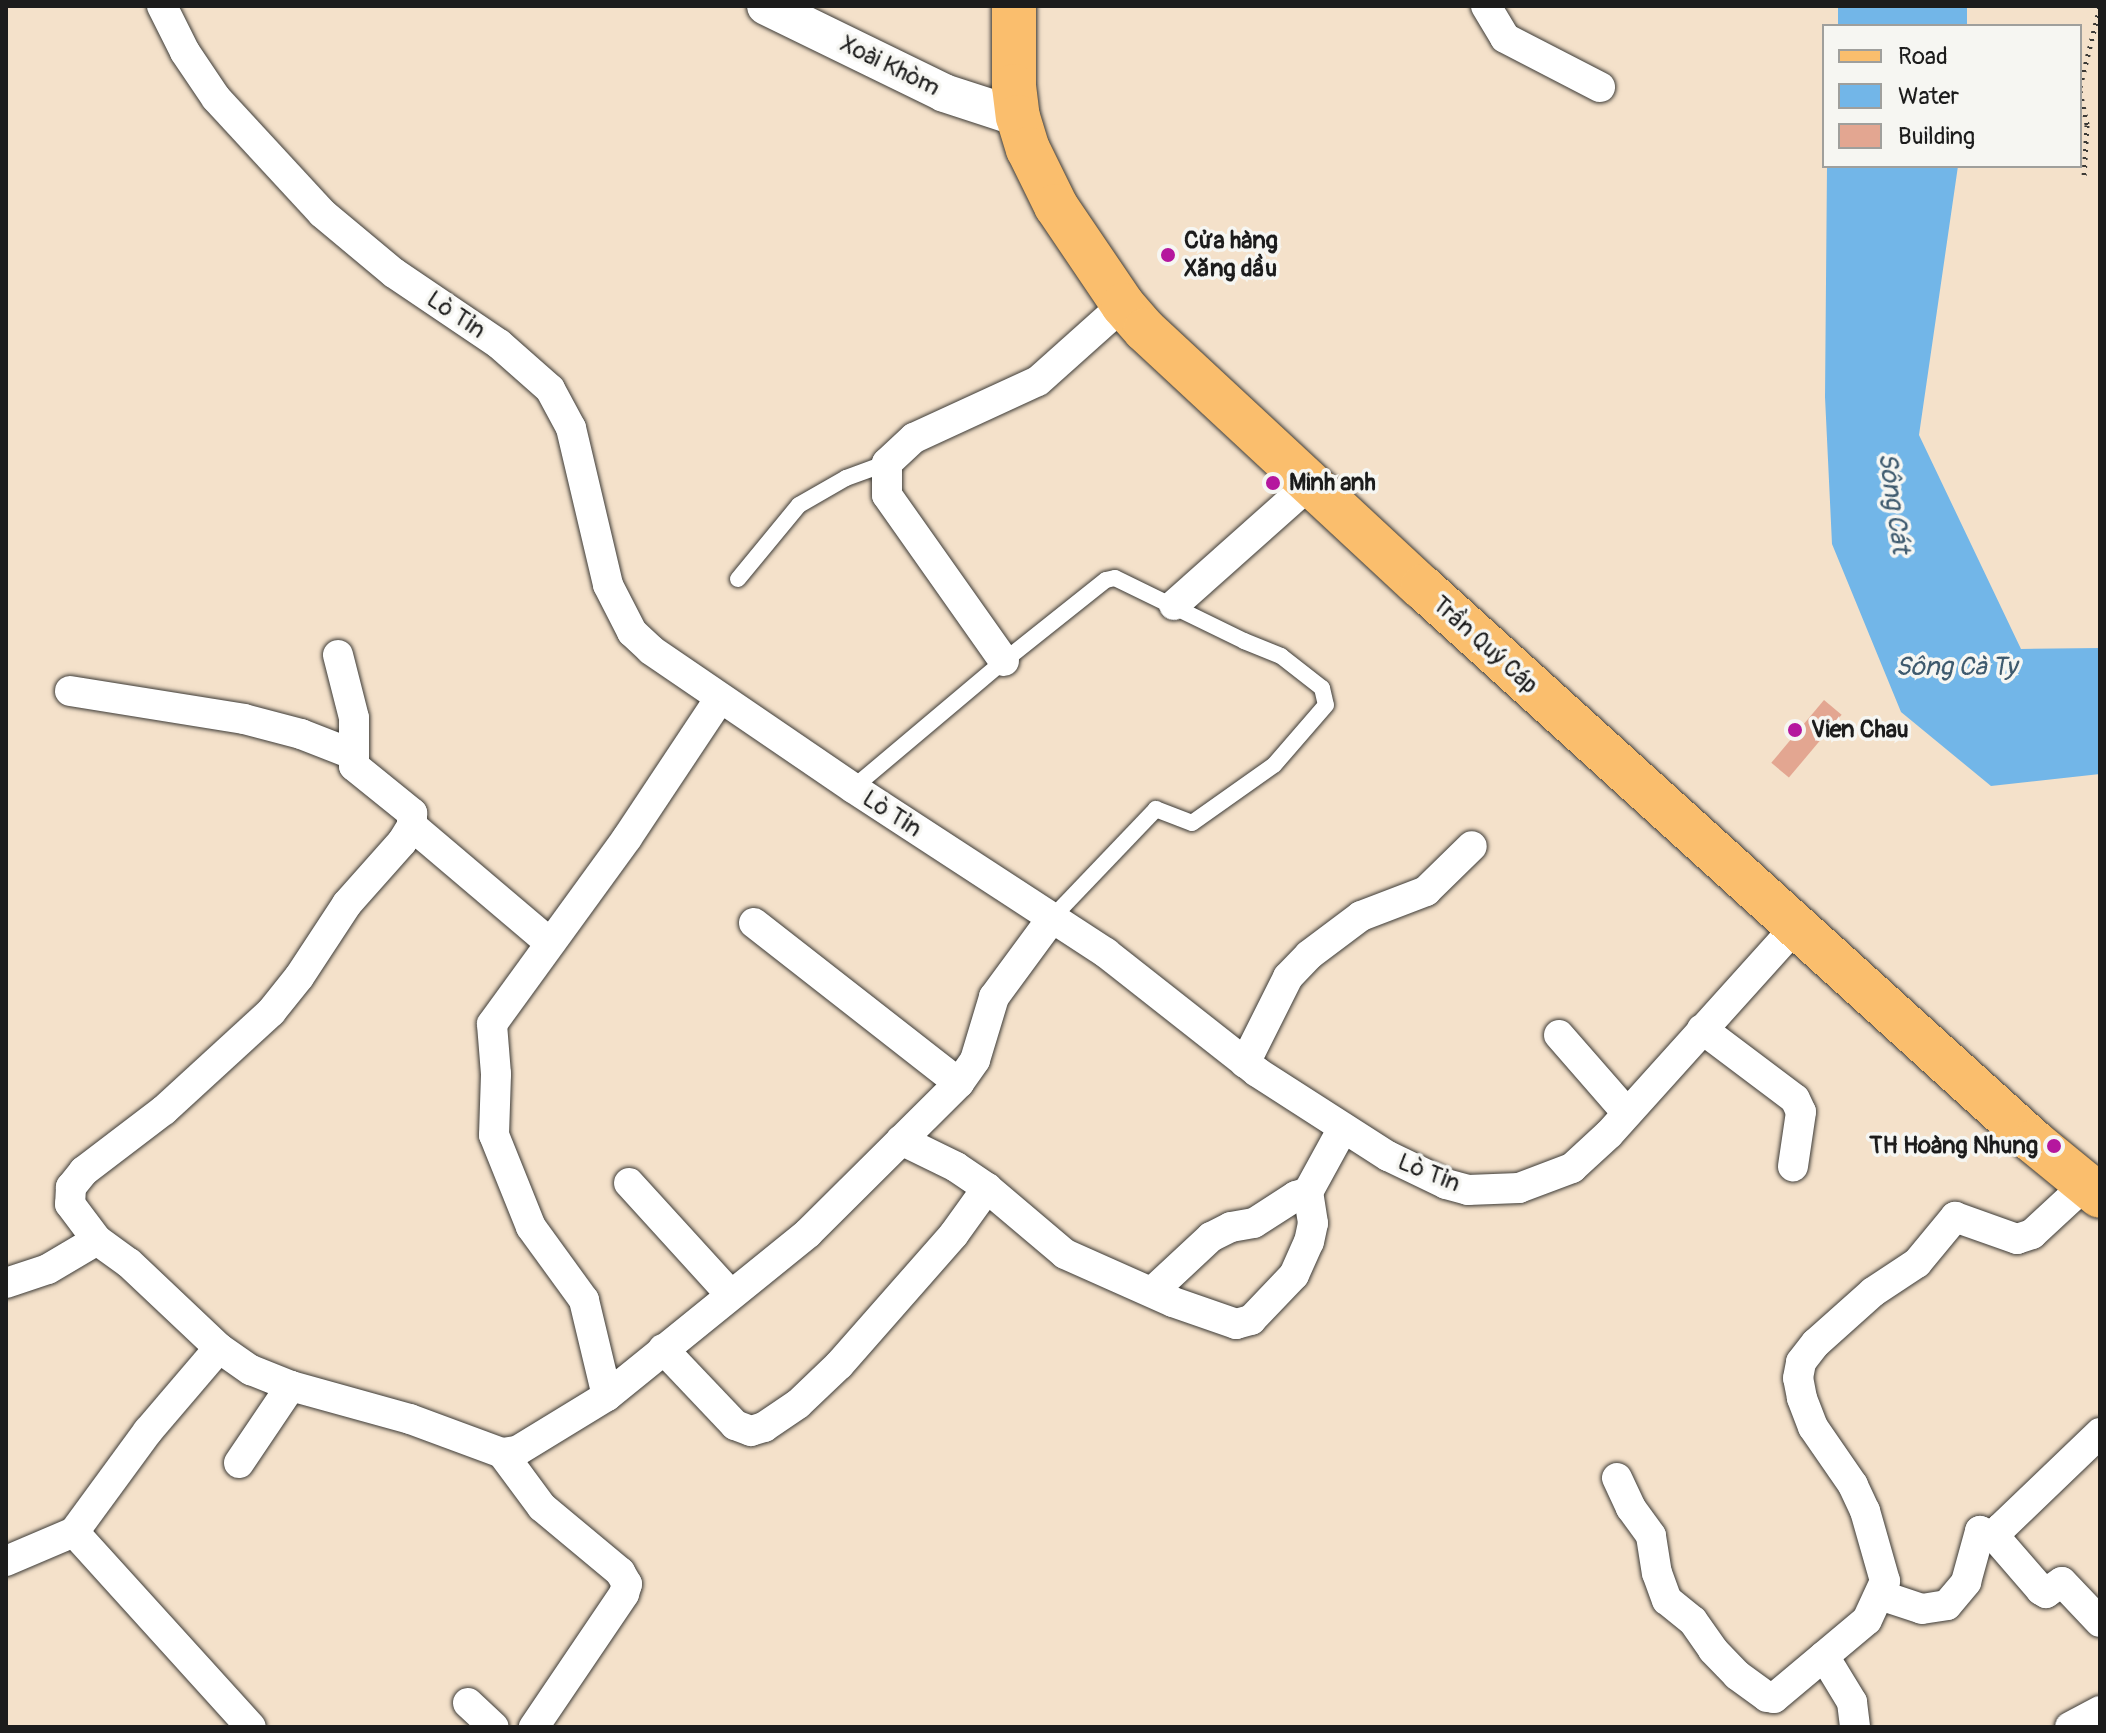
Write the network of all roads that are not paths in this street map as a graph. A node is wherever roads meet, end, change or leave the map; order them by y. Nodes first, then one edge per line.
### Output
1 (162, 6) edge
2 (766, 6) edge
3 (1014, 6) edge
4 (1486, 6) edge
5 (1600, 87) dead end
6 (1018, 117) junction
7 (1123, 305) junction
8 (887, 463) junction
9 (1310, 484) junction
10 (738, 579) dead end
11 (1174, 605) junction
12 (338, 655) dead end
13 (1004, 661) junction
14 (70, 691) dead end
15 (720, 698) junction
16 (352, 754) junction
17 (853, 788) junction
18 (412, 826) junction
19 (1472, 846) dead end
20 (1052, 918) junction
21 (754, 923) dead end
22 (1796, 926) junction
23 (550, 943) junction
24 (1702, 1029) junction
25 (1559, 1035) dead end
26 (1245, 1063) junction
27 (959, 1083) junction
28 (1627, 1113) junction
29 (1343, 1128) junction
30 (901, 1140) junction
31 (1793, 1166) dead end
32 (629, 1183) dead end
33 (987, 1188) junction
34 (2093, 1190) edge
35 (1308, 1192) junction
36 (97, 1240) junction
37 (6, 1283) edge
38 (1153, 1291) junction
39 (730, 1294) junction
40 (219, 1348) junction
41 (663, 1349) junction
42 (291, 1386) junction
43 (607, 1396) junction
44 (2100, 1433) edge
45 (502, 1453) junction
46 (239, 1463) dead end
47 (1617, 1478) dead end
48 (74, 1532) junction
49 (1996, 1538) junction
50 (6, 1561) edge
51 (1880, 1595) junction
52 (2100, 1622) edge
53 (1824, 1656) junction
54 (468, 1703) dead end
55 (2100, 1711) edge
56 (251, 1727) edge
57 (494, 1727) edge
58 (534, 1727) edge
59 (1855, 1727) edge
60 (2070, 1727) edge

1 - 15 street, Lò Tỉn
2 - 6 street, Xoài Khòm
3 - 6 main road, Trần Quý Cáp
4 - 5 street
6 - 7 main road, Trần Quý Cáp
7 - 8 street
7 - 9 main road, Trần Quý Cáp
8 - 10 lane
8 - 13 street
9 - 11 street
9 - 22 main road, Trần Quý Cáp
11 - 13 lane
11 - 20 lane
12 - 16 street
13 - 17 lane
14 - 16 street
15 - 17 street, Lò Tỉn
15 - 23 street
16 - 18 street
17 - 20 street, Lò Tỉn
18 - 23 street
18 - 36 street
19 - 26 street
20 - 26 street, Lò Tỉn
20 - 27 street
21 - 27 street
22 - 24 street, Lò Tỉn
22 - 34 main road, Trần Quý Cáp
23 - 43 street
24 - 28 street, Lò Tỉn
24 - 31 street
25 - 28 street
26 - 29 street, Lò Tỉn
27 - 30 street
28 - 29 street, Lò Tỉn
29 - 35 street
30 - 33 street
30 - 39 street
32 - 39 street
33 - 38 street
33 - 41 street
34 - 51 street
35 - 38 street
35 - 38 street
36 - 37 street
36 - 40 street
39 - 41 street
40 - 42 street
40 - 48 street
41 - 43 street
42 - 45 street
42 - 46 street
43 - 45 street
44 - 49 street
45 - 58 street
47 - 53 street
48 - 50 street
48 - 56 street
49 - 51 street
49 - 52 street
51 - 53 street
53 - 59 street
54 - 57 street
55 - 60 street

